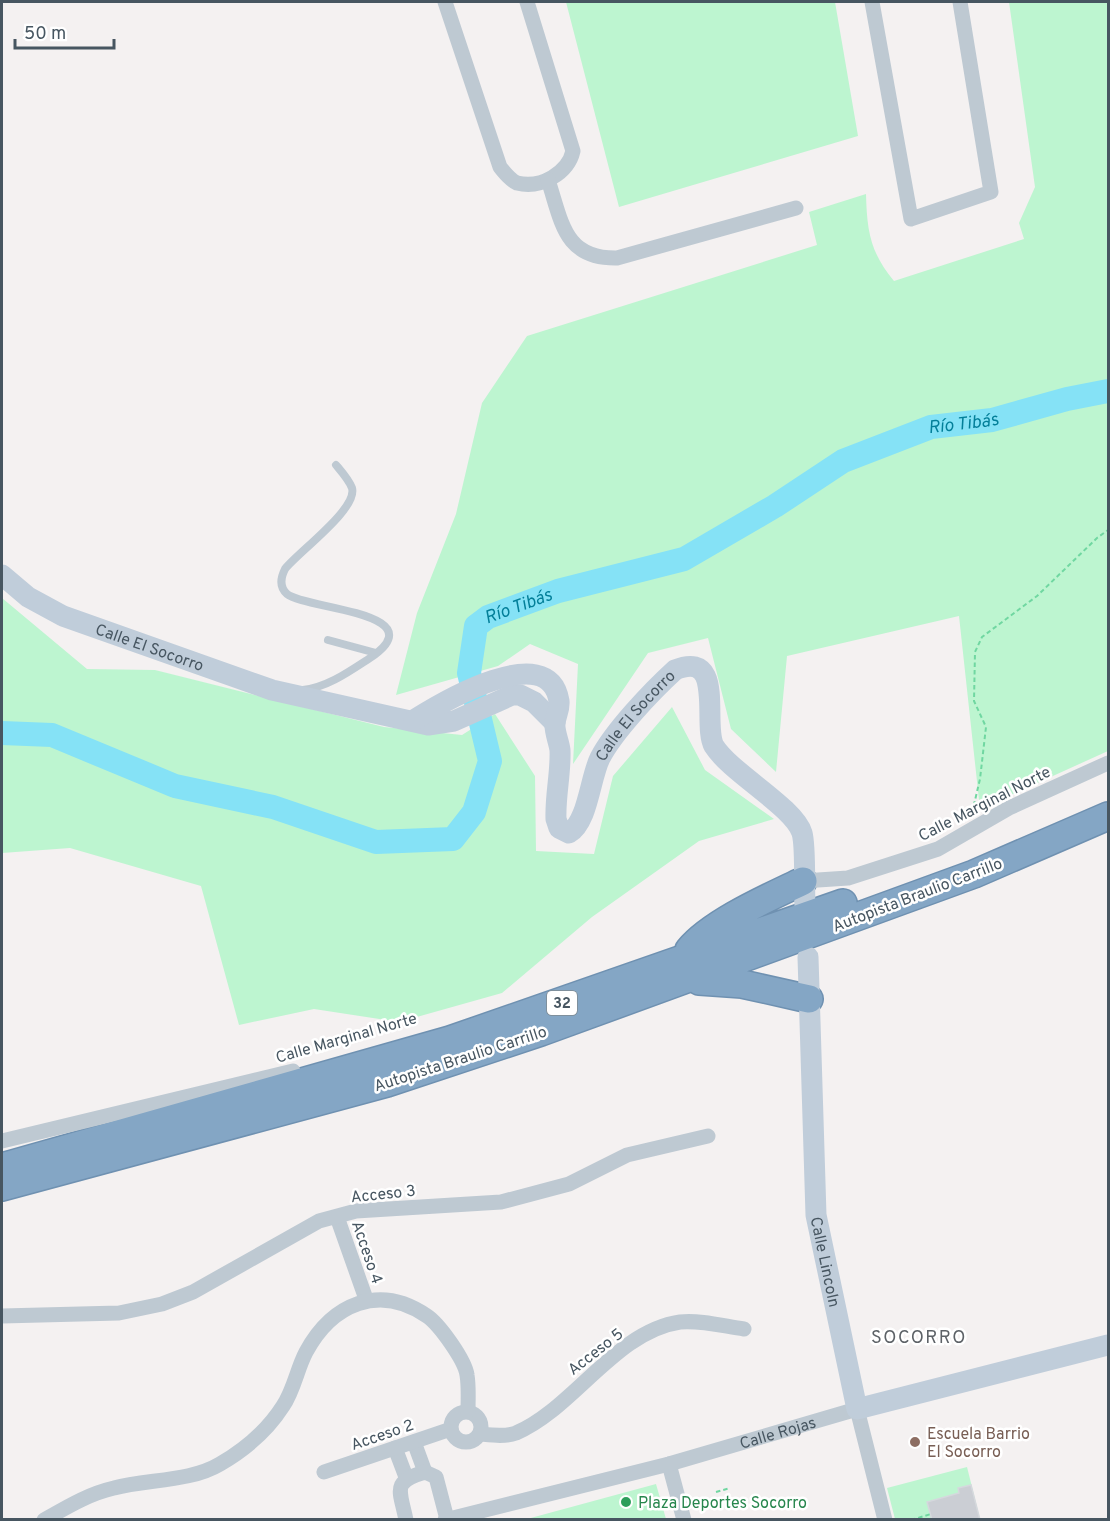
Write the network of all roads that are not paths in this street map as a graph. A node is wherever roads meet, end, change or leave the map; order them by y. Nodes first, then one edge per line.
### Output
1 (445, 2) edge
2 (527, 2) edge
3 (872, 2) edge
4 (960, 2) edge
5 (548, 180) junction
6 (796, 208) dead end
7 (336, 465) dead end
8 (2, 575) edge
9 (328, 640) dead end
10 (376, 653) junction
11 (499, 689) junction
12 (272, 690) junction
13 (414, 720) junction
14 (1108, 763) edge
15 (1108, 798) edge
16 (1108, 816) edge
17 (804, 894) junction
18 (808, 957) dead end
19 (686, 962) junction
20 (809, 999) junction
21 (708, 1136) dead end
22 (2, 1141) edge
23 (2, 1167) edge
24 (2, 1186) edge
25 (337, 1217) junction
26 (366, 1299) junction
27 (2, 1317) edge
28 (744, 1329) dead end
29 (1108, 1345) edge
30 (857, 1409) junction
31 (468, 1411) junction
32 (451, 1429) junction
33 (480, 1434) junction
34 (414, 1442) junction
35 (395, 1448) junction
36 (669, 1464) junction
37 (324, 1472) dead end
38 (425, 1472) junction
39 (406, 1477) junction
40 (489, 1514) edge
41 (446, 1519) edge
42 (44, 1520) edge
43 (406, 1520) edge
44 (684, 1520) edge
45 (885, 1520) edge

1 - 5 street
2 - 5 street
3 - 4 street
5 - 6 street
7 - 10 lane
8 - 12 street, Calle El Socorro
9 - 10 lane
10 - 12 lane
11 - 13 street
11 - 13 street, Calle El Socorro
11 - 17 street, Calle El Socorro
12 - 13 street, Calle El Socorro
14 - 17 street, Calle Marginal Norte
15 - 19 highway, Autopista Braulio Carrillo / 32
16 - 19 highway, Autopista Braulio Carrillo / 32
17 - 19 highway
18 - 20 street
19 - 20 highway
19 - 22 street, Calle Marginal Norte
19 - 23 highway, Autopista Braulio Carrillo / 32
19 - 24 highway, Autopista Braulio Carrillo / 32
20 - 30 street, Calle Lincoln
21 - 25 street, Acceso 3
25 - 26 street, Acceso 4
25 - 27 street, Acceso 3
26 - 31 street
26 - 42 street
28 - 33 street, Acceso 5
29 - 30 street, Calle Rojas
30 - 36 street, Calle Rojas
30 - 45 street, Calle Lincoln
31 - 32 street
31 - 33 street
32 - 33 street
32 - 34 street, Acceso 2
34 - 35 street, Acceso 2
34 - 38 street
35 - 37 street, Acceso 2
35 - 39 street
36 - 40 street, Calle Rojas
36 - 44 street
38 - 39 street
38 - 41 street
39 - 43 street
40 - 41 street, Calle Rojas

